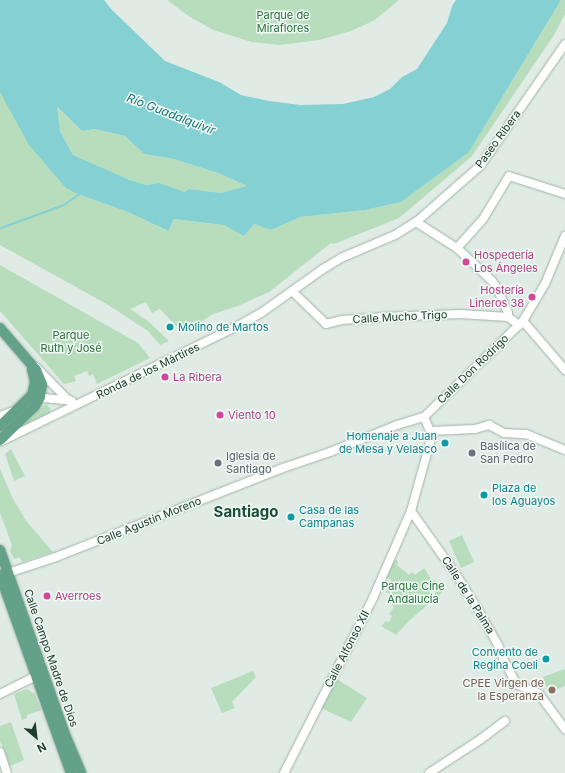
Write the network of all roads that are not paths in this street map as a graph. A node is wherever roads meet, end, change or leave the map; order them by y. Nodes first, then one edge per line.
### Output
1 (565, 44) edge
2 (565, 194) edge
3 (416, 222) junction
4 (565, 236) edge
5 (457, 248) junction
6 (292, 291) junction
7 (508, 317) junction
8 (521, 323) junction
9 (0, 328) edge
10 (27, 358) junction
11 (565, 370) edge
12 (39, 398) junction
13 (90, 400) junction
14 (72, 401) junction
15 (17, 411) junction
16 (0, 416) edge
17 (51, 417) junction
18 (424, 417) junction
19 (0, 426) edge
20 (430, 431) junction
21 (0, 441) edge
22 (565, 450) edge
23 (411, 511) junction
24 (0, 550) edge
25 (3, 574) edge
26 (36, 676) junction
27 (0, 694) edge
28 (505, 721) dead end
29 (565, 729) edge
30 (0, 752) edge
31 (7, 773) edge
32 (71, 773) edge
33 (81, 773) edge
34 (285, 773) edge
35 (429, 773) edge

1 - 3 street, Paseo Ribera
2 - 5 street
3 - 5 street
3 - 6 street, Ronda de los Mártires
4 - 8 street, Calle Don Rodrigo
5 - 7 street
6 - 7 street, Calle Mucho Trigo
6 - 13 street, Ronda de los Mártires
7 - 8 street
8 - 11 street
8 - 18 street, Calle Don Rodrigo
9 - 10 main road
10 - 12 main road
10 - 14 street
12 - 14 street
12 - 15 main road
12 - 17 street
12 - 21 main road
13 - 14 street
13 - 17 street, Ronda de los Mártires
15 - 16 street
15 - 19 main road
17 - 21 street, Ronda de los Mártires
18 - 20 street
18 - 25 street, Calle Agustín Moreno
20 - 22 street
20 - 23 street, Calle Alfonso XII
23 - 29 street, Calle de la Palma
23 - 34 street, Calle Alfonso XII
24 - 25 main road, Calle Campo Madre de Dios
25 - 26 main road, Calle Campo Madre de Dios
25 - 33 main road, Calle Campo Madre de Dios
26 - 27 street
26 - 32 main road, Calle Campo Madre de Dios
28 - 35 street
30 - 31 street

